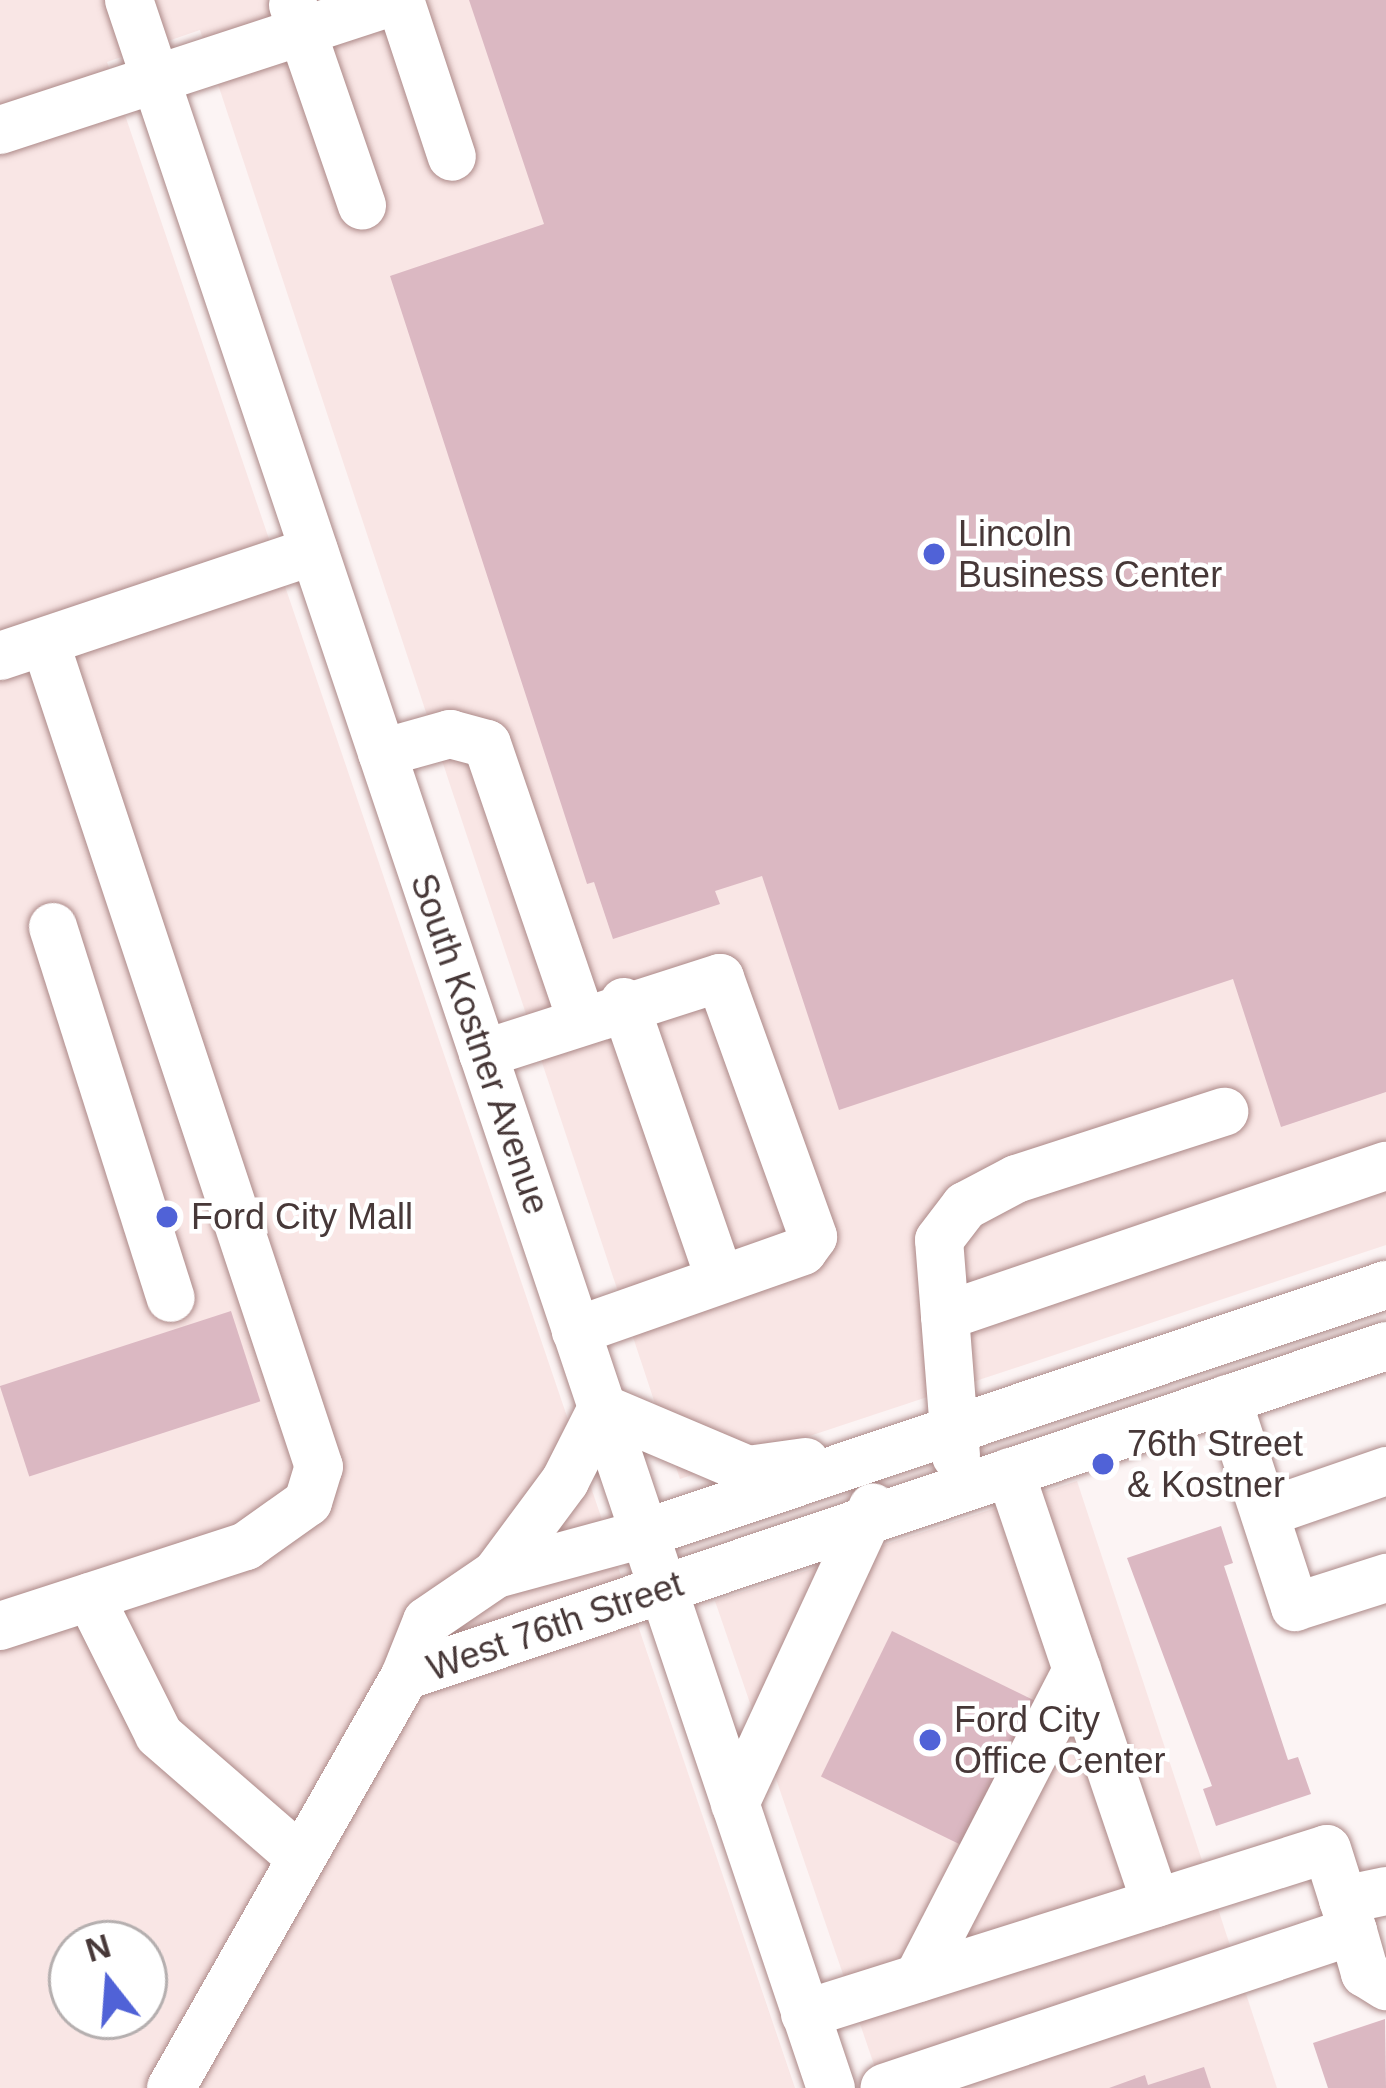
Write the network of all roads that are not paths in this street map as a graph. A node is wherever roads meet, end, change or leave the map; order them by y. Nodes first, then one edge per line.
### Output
1 (129, 0) edge
2 (399, 0) edge
3 (297, 15) edge
4 (155, 79) junction
5 (0, 130) edge
6 (452, 157) dead end
7 (362, 205) dead end
8 (314, 551) junction
9 (22, 649) edge
10 (382, 753) junction
11 (53, 927) dead end
12 (603, 1010) junction
13 (483, 1054) junction
14 (1224, 1112) dead end
15 (1386, 1166) edge
16 (720, 1279) junction
17 (1386, 1285) edge
18 (171, 1298) dead end
19 (945, 1316) junction
20 (576, 1331) junction
21 (1386, 1346) edge
22 (1227, 1399) junction
23 (602, 1408) junction
24 (957, 1429) junction
25 (901, 1448) junction
26 (1386, 1471) edge
27 (1010, 1472) junction
28 (955, 1491) junction
29 (1264, 1513) junction
30 (867, 1520) junction
31 (643, 1534) junction
32 (496, 1574) junction
33 (1386, 1578) edge
34 (662, 1589) junction
35 (90, 1597) junction
36 (0, 1626) edge
37 (1077, 1670) junction
38 (405, 1676) junction
39 (735, 1804) junction
40 (298, 1856) junction
41 (1156, 1903) junction
42 (1361, 1907) edge
43 (918, 1978) junction
44 (1386, 1986) edge
45 (805, 2014) junction
46 (171, 2088) edge
47 (831, 2088) edge
48 (885, 2088) edge

1 - 4 street, South Kostner Avenue
2 - 3 street
2 - 6 street
3 - 4 street
3 - 7 street
4 - 5 street
4 - 8 street, South Kostner Avenue
8 - 9 street
8 - 10 street, South Kostner Avenue
9 - 35 street
10 - 12 street
10 - 13 street, South Kostner Avenue
11 - 18 street
12 - 13 street
12 - 16 street
12 - 16 street
13 - 20 street, South Kostner Avenue
14 - 19 street
15 - 19 street
16 - 20 street
17 - 24 street, West 76th Street
19 - 24 street
20 - 23 street, South Kostner Avenue
21 - 22 street, West 76th Street
22 - 27 street, West 76th Street
22 - 29 street
23 - 25 street
23 - 31 street, South Kostner Avenue
23 - 32 street
24 - 25 street, West 76th Street
24 - 28 street
25 - 30 street
25 - 31 street, West 76th Street
26 - 29 street
27 - 28 street, West 76th Street
27 - 37 street
28 - 30 street, West 76th Street
29 - 33 street
30 - 34 street, West 76th Street
30 - 39 street
31 - 32 street, West 76th Street
31 - 34 street, South Kostner Avenue
32 - 38 street, West 76th Street
34 - 38 street, West 76th Street
34 - 39 street, South Kostner Avenue
35 - 36 street
35 - 40 street
37 - 41 street
37 - 43 street
38 - 40 street
39 - 45 street, South Kostner Avenue
40 - 46 street
41 - 42 street
41 - 43 street
42 - 44 street
42 - 48 street
43 - 45 street
45 - 47 street, South Kostner Avenue

